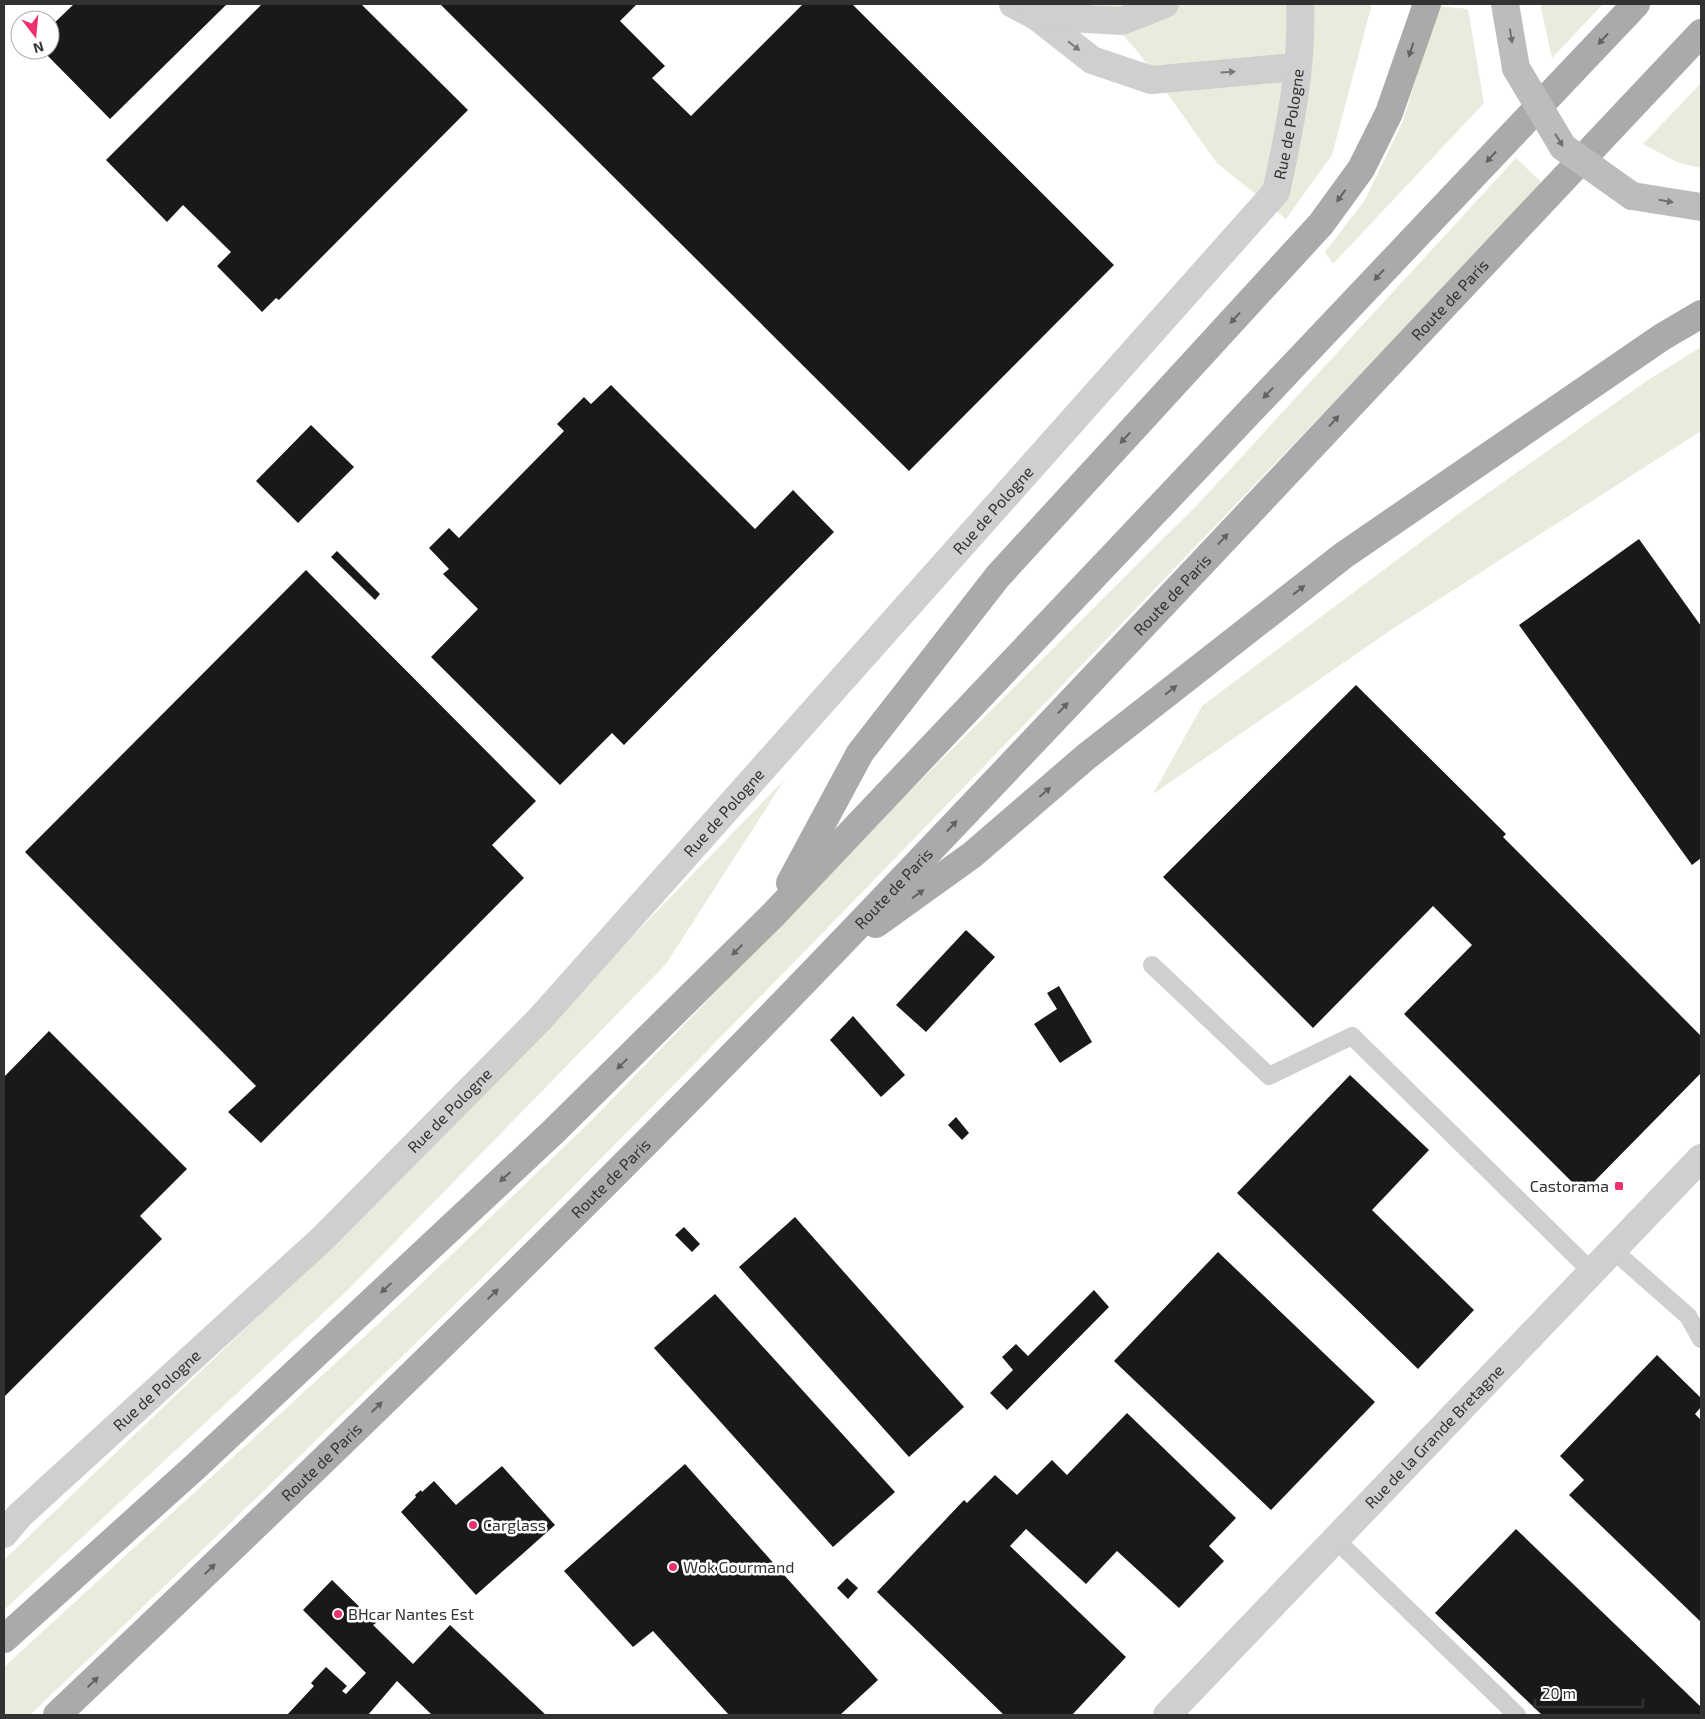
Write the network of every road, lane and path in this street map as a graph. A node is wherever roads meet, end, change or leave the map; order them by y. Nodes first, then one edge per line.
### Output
1 (1165, 4) edge
2 (1300, 4) edge
3 (1427, 4) edge
4 (1506, 4) edge
5 (1636, 4) edge
6 (1024, 10) edge
7 (1701, 33) edge
8 (1296, 67) junction
9 (1701, 207) edge
10 (1701, 314) edge
11 (772, 916) junction
12 (822, 963) junction
13 (1152, 965) dead end
14 (1701, 1158) edge
15 (1613, 1250) junction
16 (1592, 1272) junction
17 (1701, 1339) edge
18 (12, 1524) edge
19 (1336, 1540) junction
20 (4, 1639) edge
21 (58, 1715) edge
22 (1167, 1715) edge
23 (1517, 1715) edge

1 - 6 street
2 - 8 street, Rue de Pologne
3 -> 11 main road
4 -> 9 main road, bridge
5 -> 11 main road
6 -> 8 street
12 -> 7 main road, Route de Paris
8 - 18 street, Rue de Pologne
12 -> 10 main road
11 -> 20 main road
21 -> 12 main road, Route de Paris
13 - 16 lane
14 - 15 street, Rue de la Grande Bretagne
15 - 16 street, Rue de la Grande Bretagne
15 - 17 lane
16 - 19 street, Rue de la Grande Bretagne
19 - 22 street, Rue de la Grande Bretagne
19 - 23 lane

